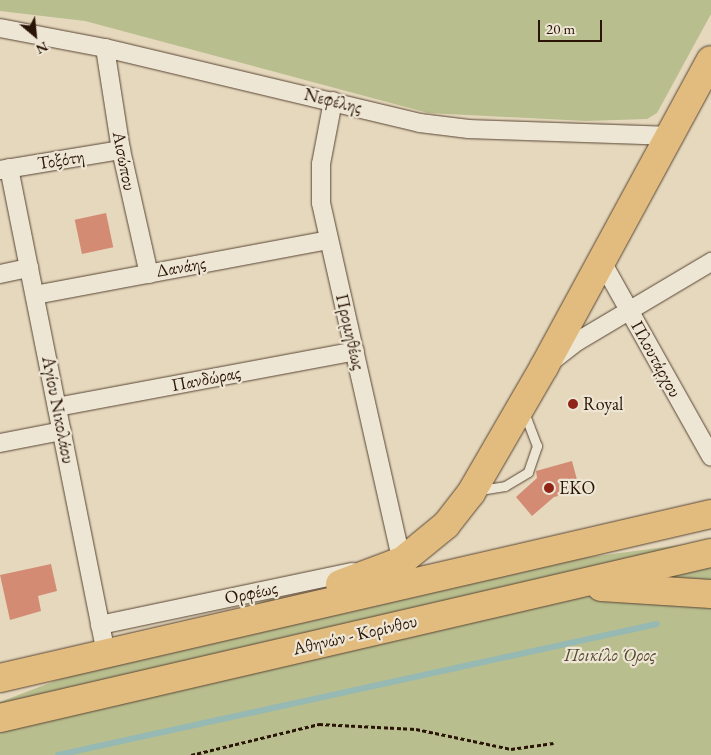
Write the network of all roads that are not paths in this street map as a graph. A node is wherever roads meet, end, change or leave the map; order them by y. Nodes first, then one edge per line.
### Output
1 (0, 28) edge
2 (105, 48) junction
3 (711, 60) edge
4 (333, 101) junction
5 (671, 136) junction
6 (121, 150) junction
7 (5, 169) edge
8 (328, 240) junction
9 (602, 262) junction
10 (711, 262) edge
11 (29, 268) junction
12 (0, 274) edge
13 (149, 274) junction
14 (35, 295) junction
15 (629, 310) junction
16 (355, 351) junction
17 (544, 367) junction
18 (527, 397) junction
19 (57, 406) junction
20 (62, 431) junction
21 (0, 443) edge
22 (711, 456) edge
23 (470, 493) junction
24 (711, 514) edge
25 (711, 553) edge
26 (402, 561) junction
27 (577, 585) junction
28 (711, 594) edge
29 (230, 624) junction
30 (100, 625) junction
31 (106, 652) junction
32 (0, 678) edge
33 (0, 718) edge

1 - 2 street, Νεφέλης
2 - 4 street, Νεφέλης
2 - 6 street, Αισώπου
3 - 5 main road
4 - 5 street, Νεφέλης
4 - 8 street, Προμηθέως
5 - 9 main road
6 - 7 street, Τοξότη
6 - 13 street, Αισώπου
7 - 11 street, Αγίου Νικολάου
8 - 13 street, Δανάης
8 - 16 street, Προμηθέως
9 - 15 street, Πλουτάρχου
9 - 17 main road
10 - 15 street
11 - 12 street
11 - 14 street, Αγίου Νικολάου
13 - 14 street, Δανάης
14 - 19 street, Αγίου Νικολάου
15 - 17 street
15 - 22 street, Πλουτάρχου
16 - 19 street, Πανδώρας
16 - 26 street, Προμηθέως
17 - 18 main road
18 - 23 main road
18 - 23 lane
19 - 20 street, Αγίου Νικολάου
20 - 21 street
20 - 30 street, Αγίου Νικολάου
23 - 26 main road
24 - 29 main road
25 - 27 main road, Αθηνών - Κορίνθου
26 - 29 main road
26 - 30 street, Ορφέως
27 - 28 main road
27 - 33 main road, Αθηνών - Κορίνθου
29 - 31 main road
30 - 31 street, Αγίου Νικολάου
31 - 32 main road

